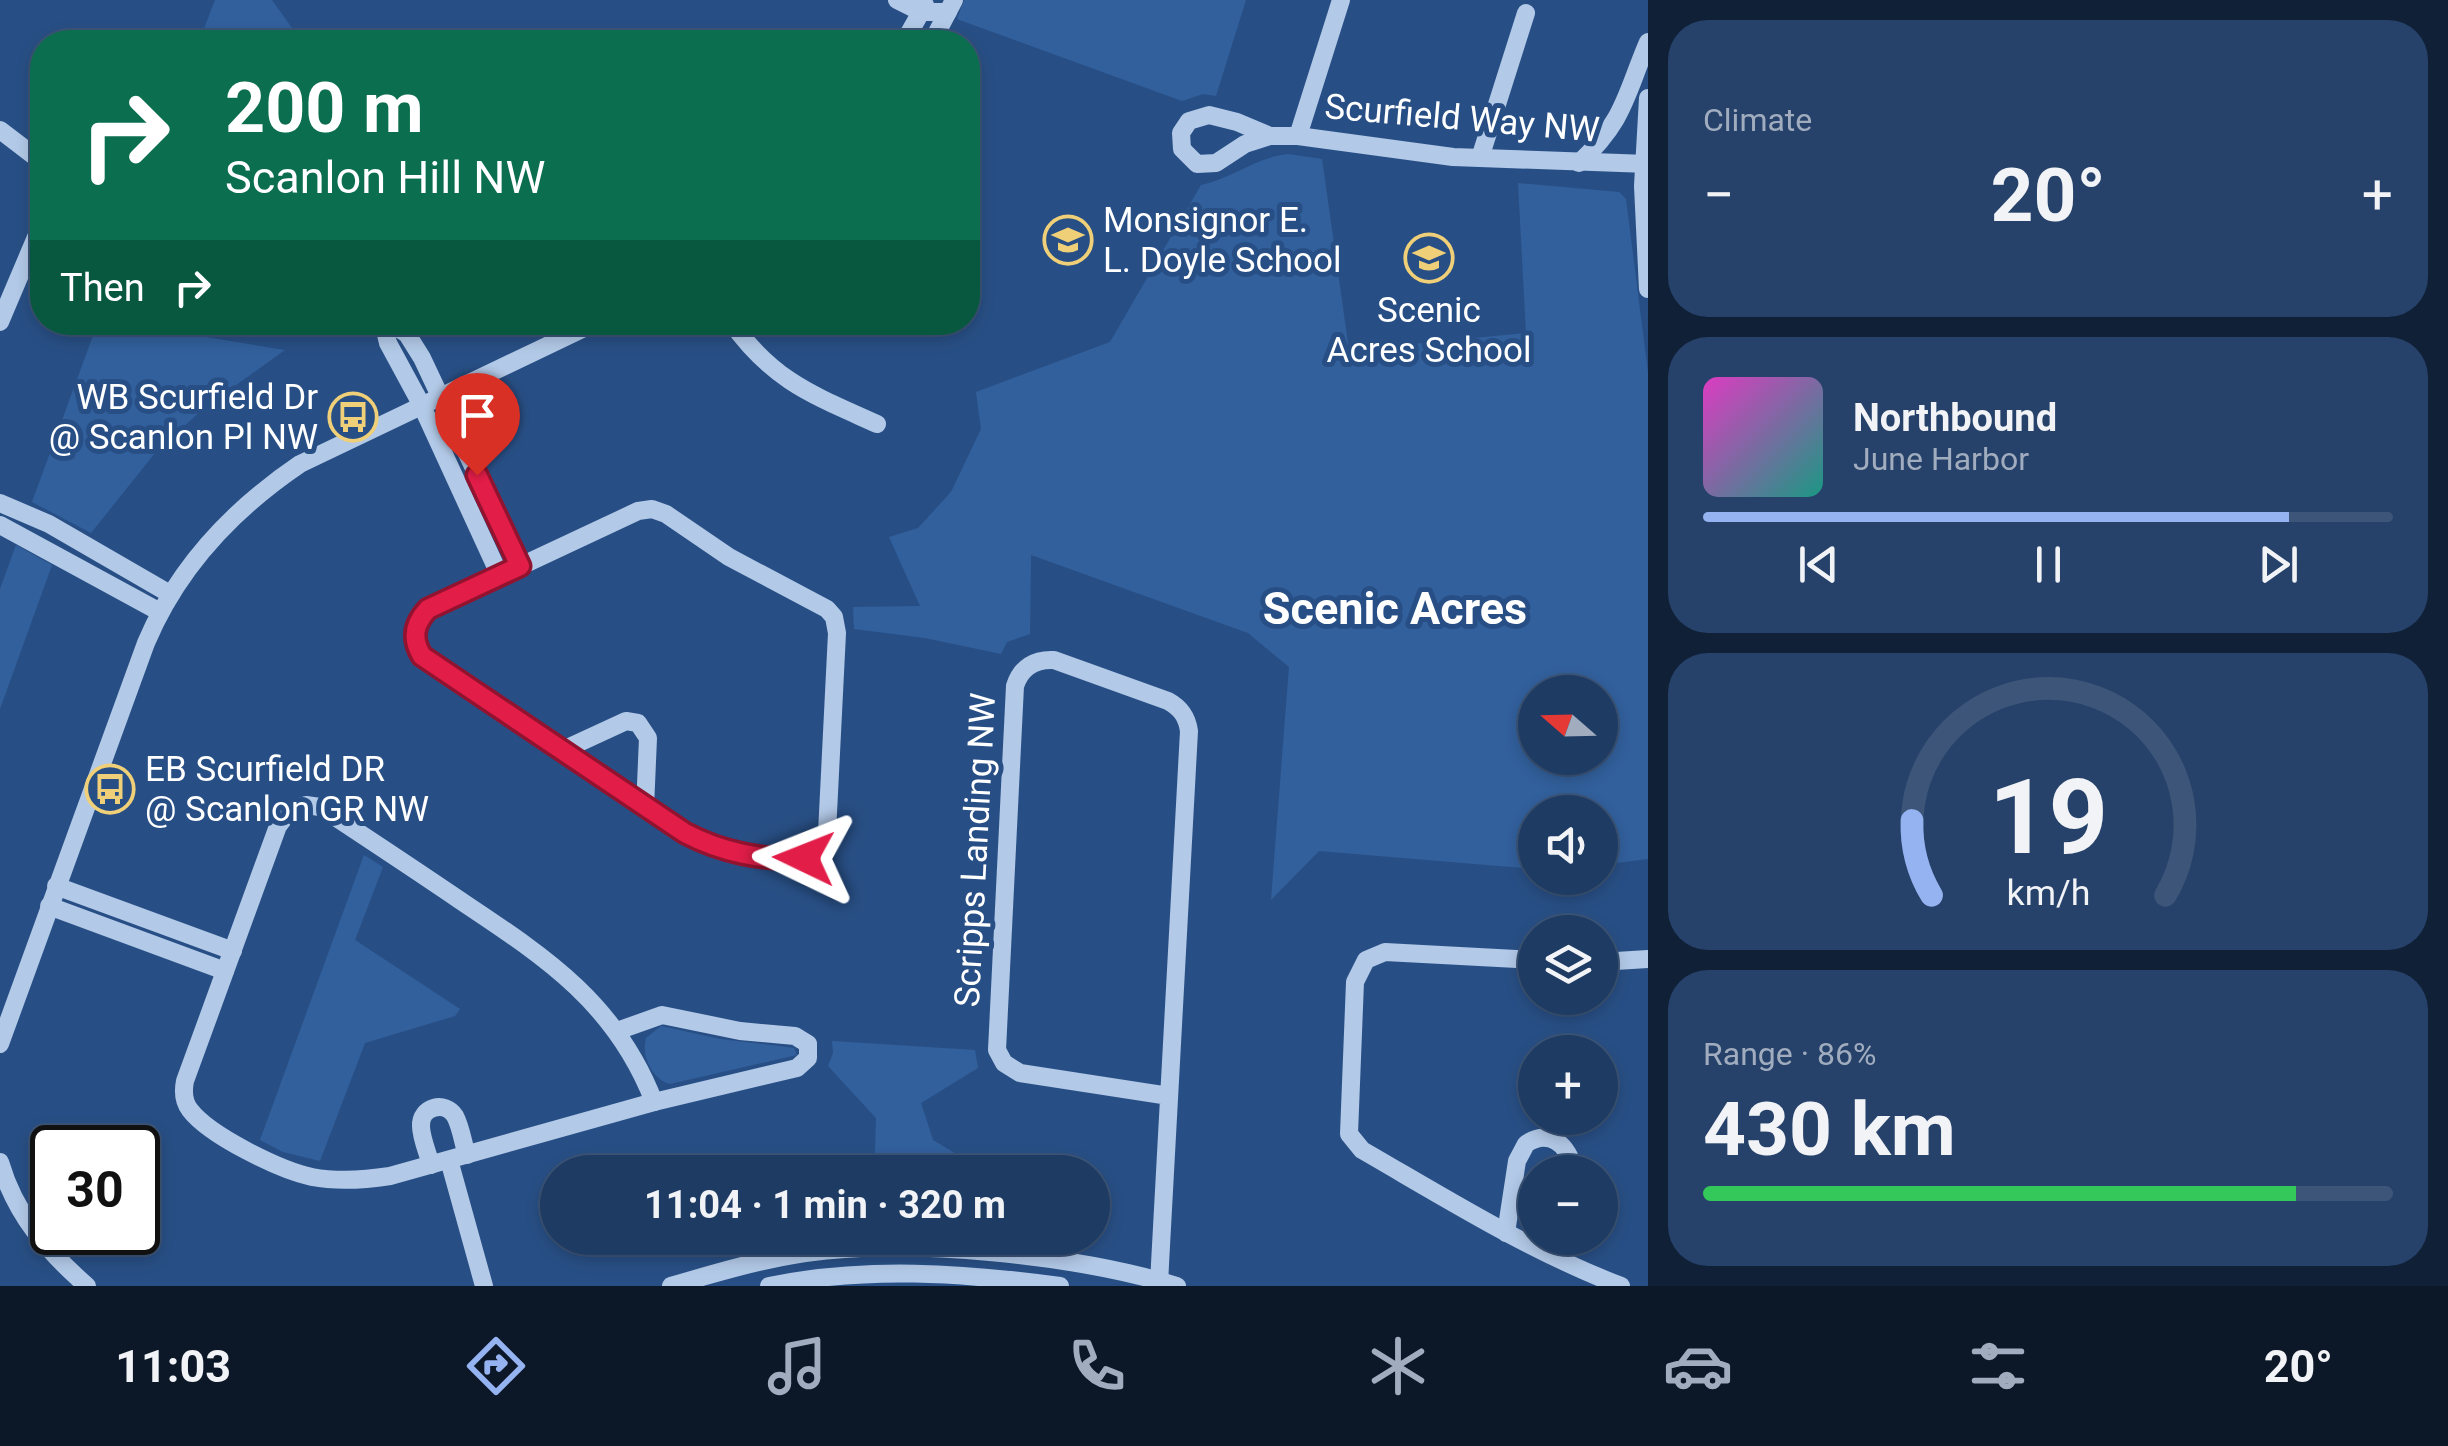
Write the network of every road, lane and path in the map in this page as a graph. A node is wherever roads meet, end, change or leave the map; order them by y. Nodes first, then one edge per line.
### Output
1 (897, 0) edge
2 (1341, 0) edge
3 (947, 4) edge
4 (924, 6) edge
5 (1526, 13) dead end
6 (911, 30) edge
7 (937, 30) edge
8 (1648, 42) edge
9 (1648, 98) edge
10 (0, 130) edge
11 (1270, 136) junction
12 (1298, 136) junction
13 (30, 153) edge
14 (1480, 158) junction
15 (1579, 163) junction
16 (1646, 164) edge
17 (30, 251) edge
18 (1648, 289) edge
19 (0, 322) edge
20 (387, 335) edge
21 (408, 335) edge
22 (569, 335) edge
23 (740, 335) edge
24 (440, 396) junction
25 (421, 404) junction
26 (876, 424) dead end
27 (0, 502) edge
28 (0, 525) edge
29 (520, 566) junction
30 (500, 576) junction
31 (170, 594) junction
32 (160, 612) junction
33 (560, 751) junction
34 (646, 808) junction
35 (56, 886) junction
36 (48, 906) junction
37 (232, 950) junction
38 (1518, 959) edge
39 (1648, 959) edge
40 (1618, 961) edge
41 (225, 971) junction
42 (617, 1031) junction
43 (0, 1044) edge
44 (1169, 1096) junction
45 (654, 1102) junction
46 (1520, 1155) edge
47 (1568, 1155) edge
48 (1518, 1159) edge
49 (449, 1160) junction
50 (1, 1172) edge
51 (6, 1199) edge
52 (1506, 1233) junction
53 (1518, 1237) edge
54 (798, 1255) edge
55 (896, 1255) edge
56 (919, 1255) edge
57 (990, 1255) edge
58 (1563, 1255) edge
59 (968, 1275) junction
60 (894, 1280) edge
61 (917, 1280) edge
62 (1165, 1284) edge
63 (87, 1286) edge
64 (484, 1286) edge
65 (671, 1286) edge
66 (769, 1286) edge
67 (951, 1286) edge
68 (1060, 1286) edge
69 (1621, 1286) edge

1 - 4 street
2 - 12 street
3 - 4 street
3 - 7 street
4 - 6 street
5 - 14 street
8 - 15 street
9 - 16 street
10 - 13 street
11 - 11 street, Scurfield Way NW
11 - 12 street, Scurfield Way NW
12 - 14 street, Scurfield Way NW
14 - 15 street, Scurfield Way NW
15 - 16 street, Scurfield Way NW
16 - 18 street
17 - 19 street
20 - 25 street
21 - 24 street
22 - 24 street
23 - 26 street
24 - 25 street
24 - 29 street
25 - 30 street
25 - 31 street
27 - 31 street
28 - 32 street
29 - 30 street
29 - 34 street
30 - 33 street
31 - 32 street
32 - 35 street
33 - 34 street
33 - 34 street
35 - 36 street
35 - 37 street
36 - 41 street
36 - 43 street
37 - 41 street
37 - 42 street
38 - 52 street
39 - 40 street
41 - 49 street
42 - 45 street
42 - 45 street
44 - 44 street, Scripps Landing NW
44 - 62 street, Scripps Landing NW
45 - 49 street
46 - 47 street
48 - 52 street
49 - 64 street
50 - 51 street
51 - 63 street
52 - 53 street
54 - 65 street
55 - 60 street
56 - 61 street
57 - 62 street
58 - 69 street
59 - 61 street
59 - 67 street
59 - 68 street
60 - 61 street
60 - 66 street

